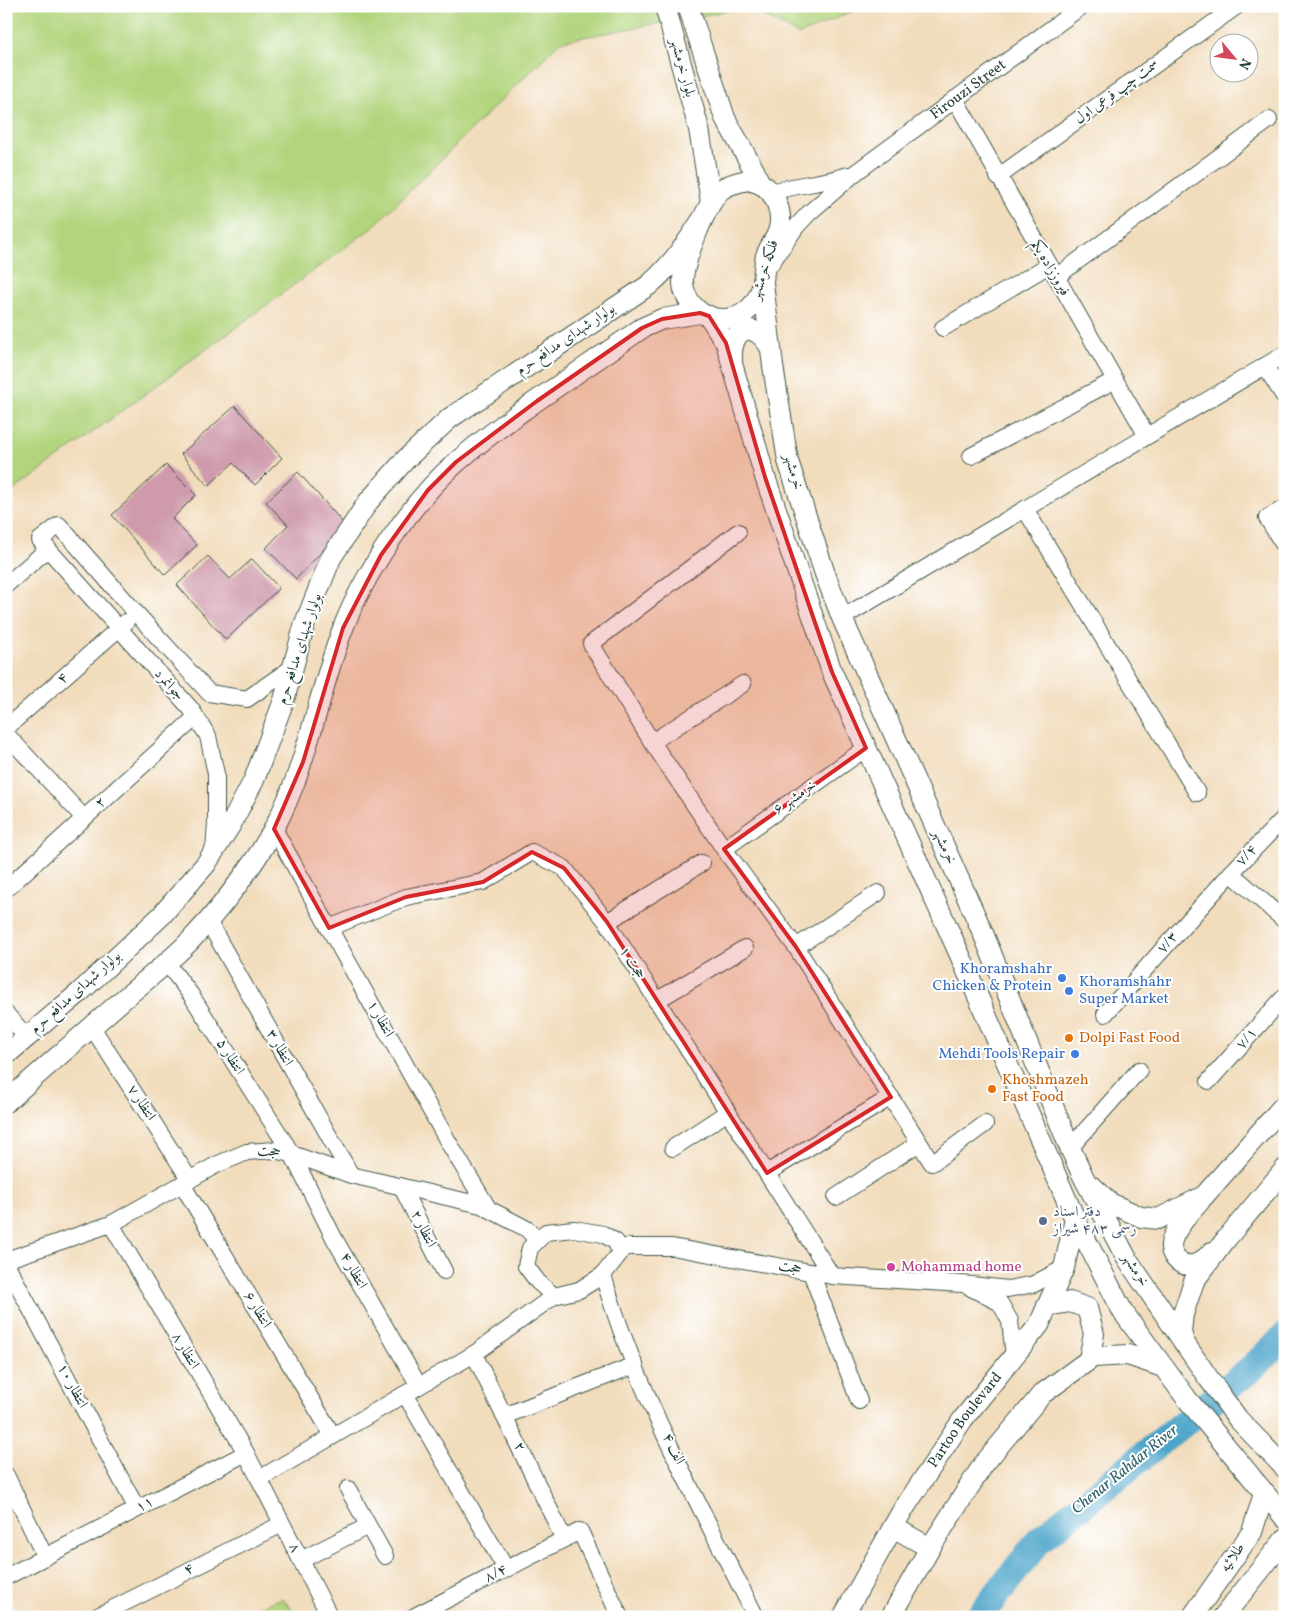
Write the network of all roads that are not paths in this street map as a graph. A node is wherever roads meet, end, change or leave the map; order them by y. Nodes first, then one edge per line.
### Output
1 (665, 6) edge
2 (688, 6) edge
3 (1082, 6) edge
4 (1237, 6) edge
5 (955, 99) junction
6 (1269, 120) dead end
7 (855, 173) junction
8 (998, 177) junction
9 (765, 188) junction
10 (711, 202) junction
11 (702, 221) junction
12 (1052, 271) junction
13 (763, 279) junction
14 (617, 306) junction
15 (705, 314) junction
16 (943, 328) dead end
17 (632, 335) junction
18 (770, 347) junction
19 (1285, 354) edge
20 (733, 364) junction
21 (1265, 366) junction
22 (1115, 380) junction
23 (1285, 398) edge
24 (1147, 436) junction
25 (971, 456) dead end
26 (1285, 508) edge
27 (1026, 509) junction
28 (738, 532) dead end
29 (1285, 547) edge
30 (48, 550) junction
31 (6, 585) edge
32 (136, 614) junction
33 (842, 618) junction
34 (119, 629) junction
35 (293, 667) junction
36 (743, 684) dead end
37 (196, 717) junction
38 (6, 728) edge
39 (6, 734) edge
40 (652, 742) junction
41 (866, 748) junction
42 (1197, 793) dead end
43 (84, 818) junction
44 (1285, 818) edge
45 (274, 829) junction
46 (724, 849) junction
47 (214, 852) junction
48 (702, 863) dead end
49 (1231, 873) junction
50 (6, 889) edge
51 (878, 892) dead end
52 (208, 921) junction
53 (1285, 921) edge
54 (606, 922) junction
55 (329, 928) junction
56 (986, 940) junction
57 (796, 946) junction
58 (745, 948) dead end
59 (959, 953) junction
60 (166, 962) junction
61 (1285, 996) edge
62 (656, 1001) junction
63 (6, 1014) edge
64 (1104, 1014) dead end
65 (92, 1027) junction
66 (27, 1037) junction
67 (6, 1055) edge
68 (1139, 1070) dead end
69 (1209, 1081) dead end
70 (891, 1097) junction
71 (6, 1102) edge
72 (1285, 1104) edge
73 (728, 1112) junction
74 (986, 1124) dead end
75 (919, 1143) junction
76 (673, 1148) dead end
77 (1070, 1148) junction
78 (292, 1154) junction
79 (1285, 1169) edge
80 (767, 1173) junction
81 (351, 1175) junction
82 (1084, 1178) junction
83 (186, 1182) junction
84 (401, 1186) junction
85 (1204, 1196) junction
86 (836, 1197) dead end
87 (488, 1208) junction
88 (1075, 1219) junction
89 (110, 1224) junction
90 (1227, 1238) junction
91 (537, 1240) junction
92 (618, 1247) junction
93 (6, 1262) edge
94 (1064, 1268) junction
95 (444, 1271) dead end
96 (811, 1272) junction
97 (603, 1275) junction
98 (832, 1276) junction
99 (962, 1284) junction
100 (554, 1296) junction
101 (1047, 1306) junction
102 (1184, 1343) junction
103 (474, 1354) junction
104 (1014, 1356) junction
105 (1089, 1359) junction
106 (635, 1365) junction
107 (1164, 1367) junction
108 (412, 1390) junction
109 (859, 1401) dead end
110 (504, 1416) junction
111 (333, 1436) junction
112 (246, 1453) junction
113 (1285, 1468) edge
114 (6, 1476) edge
115 (259, 1479) junction
116 (348, 1489) dead end
117 (1264, 1494) junction
118 (138, 1509) junction
119 (1285, 1518) edge
120 (282, 1524) junction
121 (368, 1526) junction
122 (893, 1527) junction
123 (564, 1539) junction
124 (1285, 1539) edge
125 (930, 1548) junction
126 (385, 1556) dead end
127 (45, 1557) junction
128 (301, 1560) junction
129 (506, 1569) junction
130 (6, 1577) edge
131 (96, 1617) edge
132 (330, 1617) edge
133 (413, 1617) edge
134 (620, 1617) edge
135 (756, 1617) edge
136 (843, 1617) edge
137 (891, 1617) edge
138 (1192, 1617) edge
139 (1223, 1617) edge

1 - 10 main road, بلوار خرمشهر
2 - 9 main road, بلوار خرمشهر
3 - 5 street, Firouzi Street
4 - 8 street, سمت چپ فرعی اول
5 - 7 street, Firouzi Street
5 - 8 street, فیروززاده یکم
6 - 12 street
7 - 9 street
7 - 13 street
8 - 12 street, فیروززاده یکم
9 - 10 main road
9 - 13 main road, فلکه خرمشهر
10 - 11 main road
11 - 14 main road, بولوار شهدای مدافع حرم
11 - 15 main road
12 - 16 street
12 - 22 street, فیروززاده یکم
13 - 15 main road, فلکه خرمشهر
13 - 18 main road, خرمشهر
14 - 17 main road
14 - 35 main road, بولوار شهدای مدافع حرم
15 - 17 main road
15 - 20 main road, خرمشهر
17 - 45 main road
18 - 20 main road
18 - 33 main road, خرمشهر
19 - 21 street
20 - 41 main road, خرمشهر
21 - 23 street
21 - 24 street
22 - 24 street, فیروززاده یکم
22 - 25 street
24 - 27 street
26 - 29 street
27 - 33 street
27 - 42 street
28 - 40 street
30 - 31 street
30 - 32 street, جوانمرد
30 - 34 street, جوانمرد
32 - 34 street, ۴
32 - 35 street, جوانمرد
33 - 56 main road, خرمشهر
34 - 37 street, جوانمرد
34 - 38 street, ۴
35 - 47 main road, بولوار شهدای مدافع حرم
36 - 40 street
37 - 43 street, ۲
37 - 47 street, جوانمرد
39 - 43 street
40 - 46 street
41 - 46 street, خرمشهر ۶
41 - 59 main road, خرمشهر
43 - 50 street, ۲
44 - 49 street, ۷/۴
45 - 52 main road
45 - 55 street, انتظار ۱
46 - 57 street
47 - 66 main road, بولوار شهدای مدافع حرم
48 - 54 street
49 - 53 street
49 - 64 street, ۷/۳
51 - 57 street
52 - 60 main road
52 - 81 street, انتظار ۳
54 - 55 street, حجت ۱
54 - 62 street, حجت ۱
55 - 87 street, انتظار ۱
56 - 59 main road
56 - 77 main road, خرمشهر
57 - 70 street
58 - 62 street
59 - 88 main road, خرمشهر
60 - 65 main road
60 - 78 street, انتظار ۵
61 - 69 street, ۷/۱
62 - 73 street, حجت ۱
63 - 66 street
65 - 71 main road
65 - 83 street, انتظار ۷
66 - 67 main road, بولوار شهدای مدافع حرم
68 - 77 street
70 - 75 street
70 - 80 street
72 - 85 main road
73 - 76 street
73 - 80 street, حجت ۱
74 - 75 street
75 - 86 street
77 - 82 main road, خرمشهر
78 - 81 street, حجت
78 - 83 street, حجت
78 - 108 street, انتظار ۴
79 - 90 main road
80 - 98 street, حجت ۱
81 - 84 street, حجت
82 - 85 main road
82 - 102 main road, خرمشهر
83 - 89 street, حجت
83 - 111 street, انتظار ۶
84 - 87 street, حجت
84 - 95 street, انتظار ۲
85 - 90 main road
87 - 91 street, حجت
88 - 94 main road, Partoo Boulevard
88 - 107 main road, خرمشهر
89 - 93 street, حجت
89 - 112 street, انتظار ۸
90 - 102 main road
91 - 92 street
91 - 100 street
92 - 96 street, حجت
92 - 97 street
93 - 118 street, انتظار ۱۰
94 - 99 street, حجت
94 - 101 main road, Partoo Boulevard
96 - 98 street, حجت
96 - 109 street
97 - 100 street
97 - 106 street, ۴ الف
98 - 99 street, حجت
99 - 104 street
100 - 103 street
101 - 104 main road, Partoo Boulevard
101 - 105 main road
102 - 113 main road, خرمشهر
103 - 108 street
103 - 110 street, ۲
104 - 122 main road, Partoo Boulevard
105 - 107 main road
105 - 125 main road
106 - 110 street
106 - 135 street, ۴ الف
107 - 117 main road, خرمشهر
108 - 111 street
108 - 129 street
110 - 123 street, ۲
111 - 115 street
112 - 115 street, انتظار ۸
112 - 118 street, ۱۱
114 - 127 street
115 - 120 street, ۸
116 - 121 street
117 - 119 main road, خرمشهر
117 - 138 main road, طلائیه
118 - 127 street, ۱۱
120 - 128 street, ۸
120 - 131 street, ۴
121 - 126 street
121 - 128 street
122 - 125 main road
122 - 136 main road, Partoo Boulevard
123 - 129 street, ۸/۴
123 - 134 street, ۸/۴
124 - 139 main road, طلائیه
125 - 137 main road
127 - 130 street
128 - 132 street, ۸
129 - 133 street, ۸/۴

